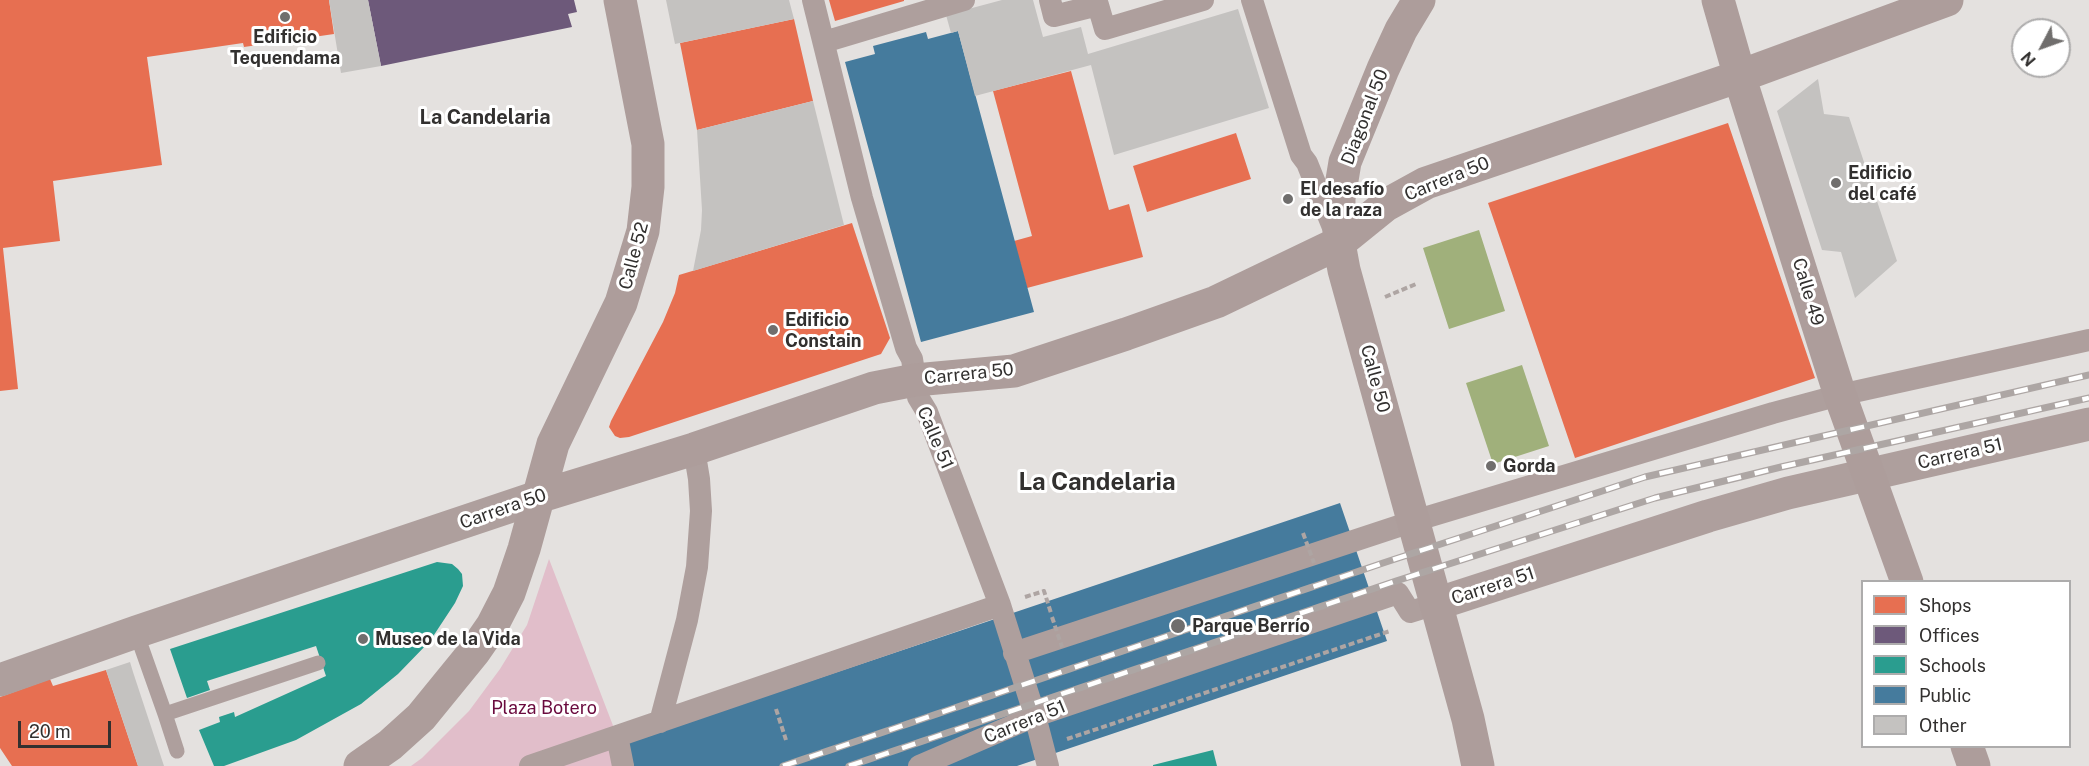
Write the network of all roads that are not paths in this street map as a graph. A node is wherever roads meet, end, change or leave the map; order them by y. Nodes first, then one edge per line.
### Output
1 (620, 0) edge
2 (813, 0) edge
3 (964, 0) edge
4 (1050, 0) edge
5 (1203, 0) edge
6 (1252, 0) edge
7 (1419, 0) edge
8 (1718, 0) edge
9 (1947, 0) edge
10 (1098, 2) edge
11 (824, 42) junction
12 (1740, 76) junction
13 (1339, 243) junction
14 (2089, 340) edge
15 (915, 380) junction
16 (1840, 395) junction
17 (2089, 424) edge
18 (694, 449) junction
19 (1868, 476) junction
20 (538, 496) junction
21 (1414, 521) junction
22 (1906, 580) edge
23 (1000, 605) junction
24 (1440, 618) junction
25 (136, 632) junction
26 (1014, 653) junction
27 (318, 663) dead end
28 (0, 680) edge
29 (165, 714) junction
30 (1035, 716) junction
31 (660, 722) junction
32 (617, 736) junction
33 (1967, 748) edge
34 (177, 751) dead end
35 (1045, 757) edge
36 (360, 766) edge
37 (530, 766) edge
38 (623, 766) edge
39 (919, 766) edge
40 (1478, 766) edge
41 (1974, 766) edge

1 - 20 main road, Calle 52
2 - 11 street, Calle 51
3 - 11 street
4 - 10 street
5 - 10 street
6 - 13 street, Calle 50
7 - 13 main road, Diagonal 50
8 - 12 main road, Calle 49
9 - 12 main road, Carrera 50
11 - 15 street, Calle 51
12 - 13 main road, Carrera 50
12 - 16 main road, Calle 49
13 - 15 main road, Carrera 50
13 - 21 main road, Calle 50
14 - 16 street
15 - 18 main road, Carrera 50
15 - 23 street, Calle 51
16 - 19 main road, Calle 49
16 - 21 street
17 - 19 street, Carrera 51
18 - 20 main road, Carrera 50
18 - 31 street
19 - 22 main road, Calle 49
19 - 24 street, Carrera 51
20 - 25 street, Carrera 50
20 - 36 main road, Calle 52
21 - 24 main road, Calle 50
21 - 26 street
23 - 26 street, Calle 51
23 - 31 street
24 - 30 street, Carrera 51
24 - 40 main road, Calle 50
25 - 28 street, Carrera 50
25 - 29 lane
26 - 30 street, Calle 51
27 - 29 lane
29 - 34 lane
30 - 35 street, Calle 51
30 - 39 street, Carrera 51
31 - 32 street
32 - 37 street
32 - 38 street
33 - 41 main road

